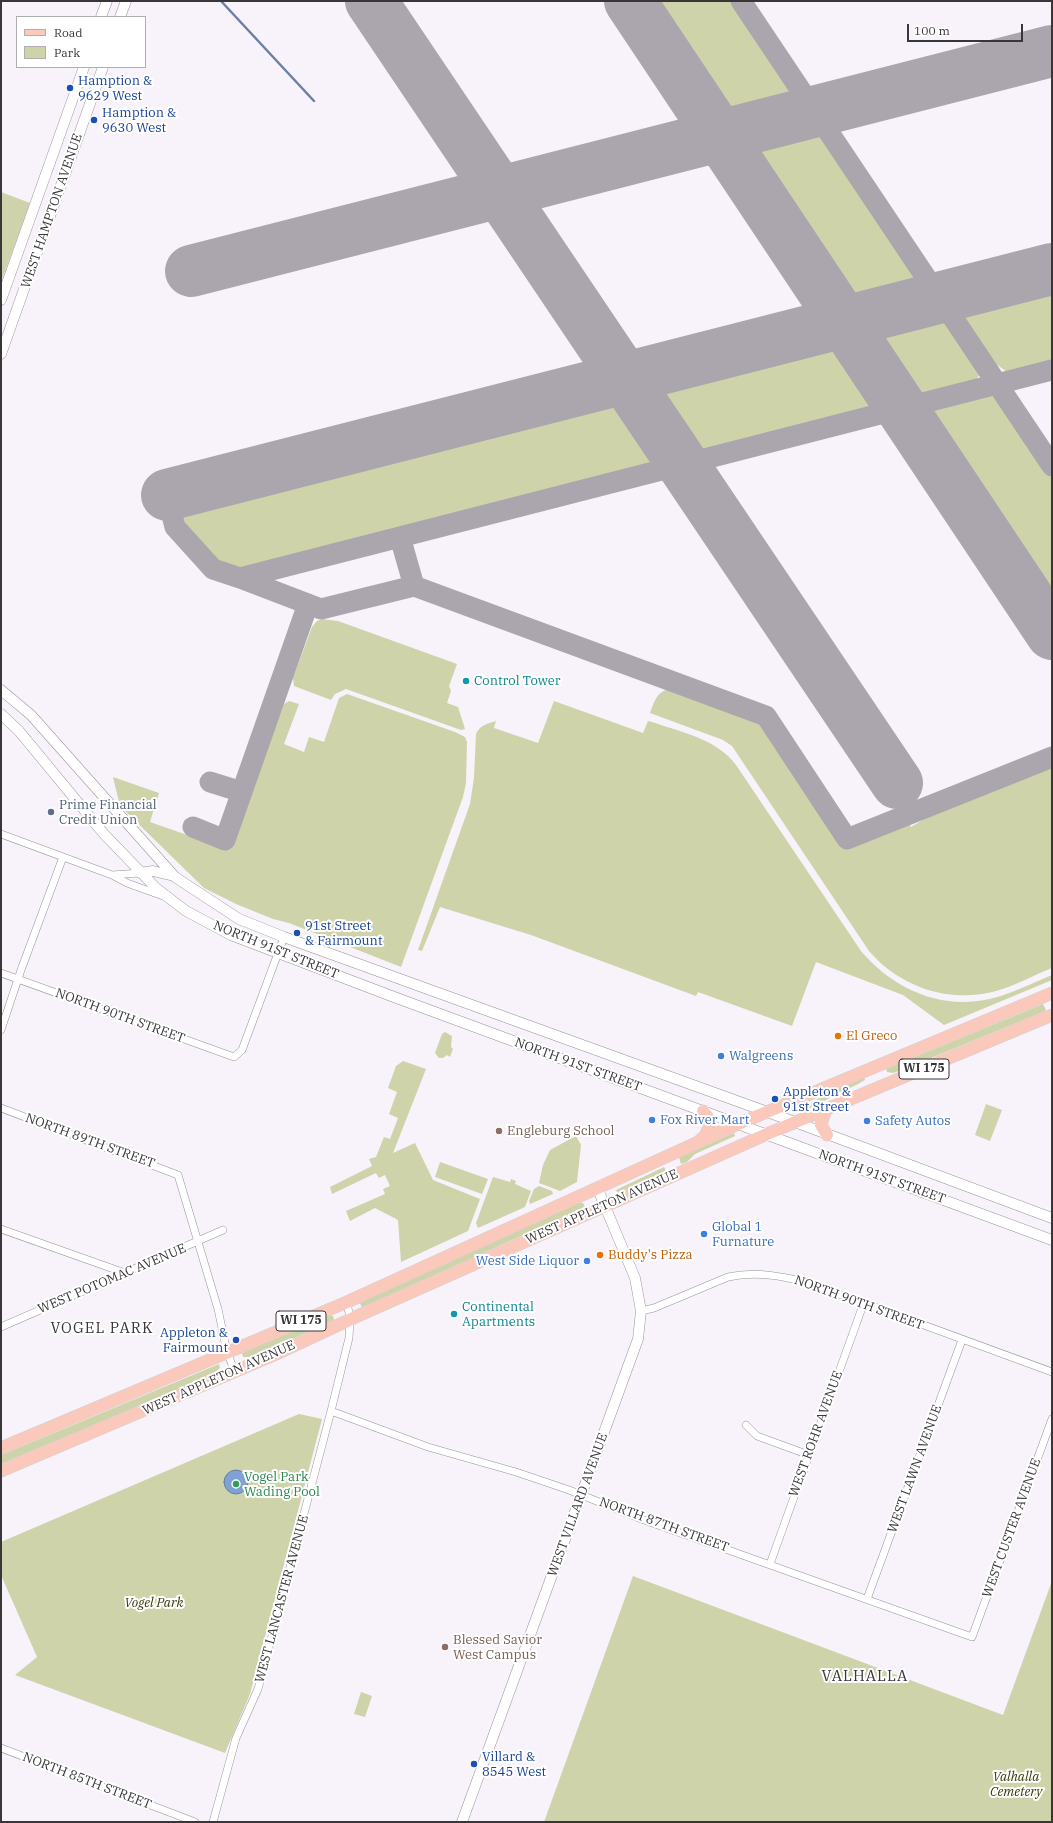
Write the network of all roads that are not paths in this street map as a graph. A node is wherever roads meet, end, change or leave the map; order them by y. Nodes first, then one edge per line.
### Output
1 (107, 1) edge
2 (126, 1) edge
3 (101, 16) edge
4 (120, 16) edge
5 (84, 68) edge
6 (103, 68) edge
7 (1, 300) edge
8 (1, 354) edge
9 (1, 690) edge
10 (1, 714) edge
11 (1, 834) edge
12 (63, 857) junction
13 (140, 873) junction
14 (112, 875) junction
15 (175, 877) junction
16 (170, 899) junction
17 (284, 937) junction
18 (278, 952) junction
19 (1, 973) edge
20 (18, 979) junction
21 (1052, 993) edge
22 (1052, 1015) edge
23 (1, 1030) edge
24 (1, 1108) edge
25 (826, 1109) junction
26 (704, 1111) junction
27 (767, 1112) junction
28 (795, 1122) junction
29 (738, 1124) junction
30 (767, 1134) junction
31 (827, 1134) junction
32 (697, 1142) junction
33 (668, 1155) junction
34 (674, 1175) junction
35 (597, 1187) junction
36 (604, 1206) junction
37 (1052, 1218) edge
38 (1, 1229) edge
39 (223, 1230) dead end
40 (1052, 1240) edge
41 (198, 1242) junction
42 (125, 1273) junction
43 (347, 1302) junction
44 (863, 1305) junction
45 (641, 1311) junction
46 (350, 1319) junction
47 (1, 1327) edge
48 (962, 1340) junction
49 (227, 1352) junction
50 (235, 1372) junction
51 (1052, 1372) edge
52 (331, 1411) junction
53 (1052, 1419) edge
54 (746, 1425) dead end
55 (1, 1448) edge
56 (809, 1455) junction
57 (1, 1471) edge
58 (581, 1495) junction
59 (770, 1564) junction
60 (868, 1599) junction
61 (972, 1637) joint
62 (1, 1748) edge
63 (195, 1822) edge
64 (213, 1822) edge
65 (462, 1822) edge

1 - 3 main road
2 - 4 main road
5 - 7 main road, WEST HAMPTON AVENUE
6 - 8 main road, WEST HAMPTON AVENUE
9 - 15 main road
10 - 13 main road
11 - 12 street, NORTH 91ST STREET
12 - 14 street, NORTH 91ST STREET
12 - 20 street
13 - 14 street, NORTH 91ST STREET
13 - 15 main road
13 - 16 main road
14 - 16 street, NORTH 91ST STREET
15 - 17 main road, NORTH 91ST STREET
16 - 18 main road, NORTH 91ST STREET
17 - 18 street
17 - 27 main road, NORTH 91ST STREET
18 - 20 street, NORTH 90TH STREET
18 - 26 main road, NORTH 91ST STREET
19 - 20 street, NORTH 90TH STREET
20 - 23 street
21 - 27 main road, WEST APPLETON AVENUE / WI 175
22 - 25 main road, WEST APPLETON AVENUE / WI 175
24 - 41 street, NORTH 89TH STREET
25 - 28 main road, WEST APPLETON AVENUE / WI 175
25 - 31 main road
26 - 29 main road, NORTH 91ST STREET
26 - 32 main road
27 - 28 main road, NORTH 91ST STREET
27 - 29 main road, WEST APPLETON AVENUE / WI 175
28 - 30 main road, WEST APPLETON AVENUE / WI 175
28 - 31 main road, NORTH 91ST STREET
29 - 30 main road, NORTH 91ST STREET
29 - 32 main road, WEST APPLETON AVENUE / WI 175
30 - 34 main road, WEST APPLETON AVENUE / WI 175
30 - 40 main road, NORTH 91ST STREET
31 - 37 main road, NORTH 91ST STREET
32 - 33 main road, WEST APPLETON AVENUE / WI 175
33 - 34 main road
33 - 35 main road, WEST APPLETON AVENUE / WI 175
34 - 36 main road, WEST APPLETON AVENUE / WI 175
35 - 36 main road, WEST VILLARD AVENUE
35 - 43 main road, WEST APPLETON AVENUE / WI 175
36 - 45 main road, WEST VILLARD AVENUE
36 - 46 main road, WEST APPLETON AVENUE / WI 175
38 - 42 street
39 - 41 street, WEST POTOMAC AVENUE
41 - 42 street, WEST POTOMAC AVENUE
41 - 49 street
42 - 47 street, WEST POTOMAC AVENUE
43 - 46 street, WEST LANCASTER AVENUE
43 - 49 main road, WEST APPLETON AVENUE / WI 175
44 - 45 street, NORTH 90TH STREET
44 - 48 street, NORTH 90TH STREET
44 - 56 street, WEST ROHR AVENUE
45 - 58 main road, WEST VILLARD AVENUE
46 - 50 main road, WEST APPLETON AVENUE / WI 175
46 - 52 street, WEST LANCASTER AVENUE
48 - 51 street, NORTH 90TH STREET
48 - 60 street, WEST LAWN AVENUE
49 - 50 street
49 - 55 main road, WEST APPLETON AVENUE / WI 175
50 - 57 main road, WEST APPLETON AVENUE / WI 175
52 - 58 street, NORTH 87TH STREET
52 - 64 street, WEST LANCASTER AVENUE
53 - 61 street, WEST CUSTER AVENUE
54 - 56 street
56 - 59 street, WEST ROHR AVENUE
58 - 59 street, NORTH 87TH STREET
58 - 65 main road, WEST VILLARD AVENUE
59 - 60 street, NORTH 87TH STREET
60 - 61 street, NORTH 87TH STREET
62 - 63 street, NORTH 85TH STREET

